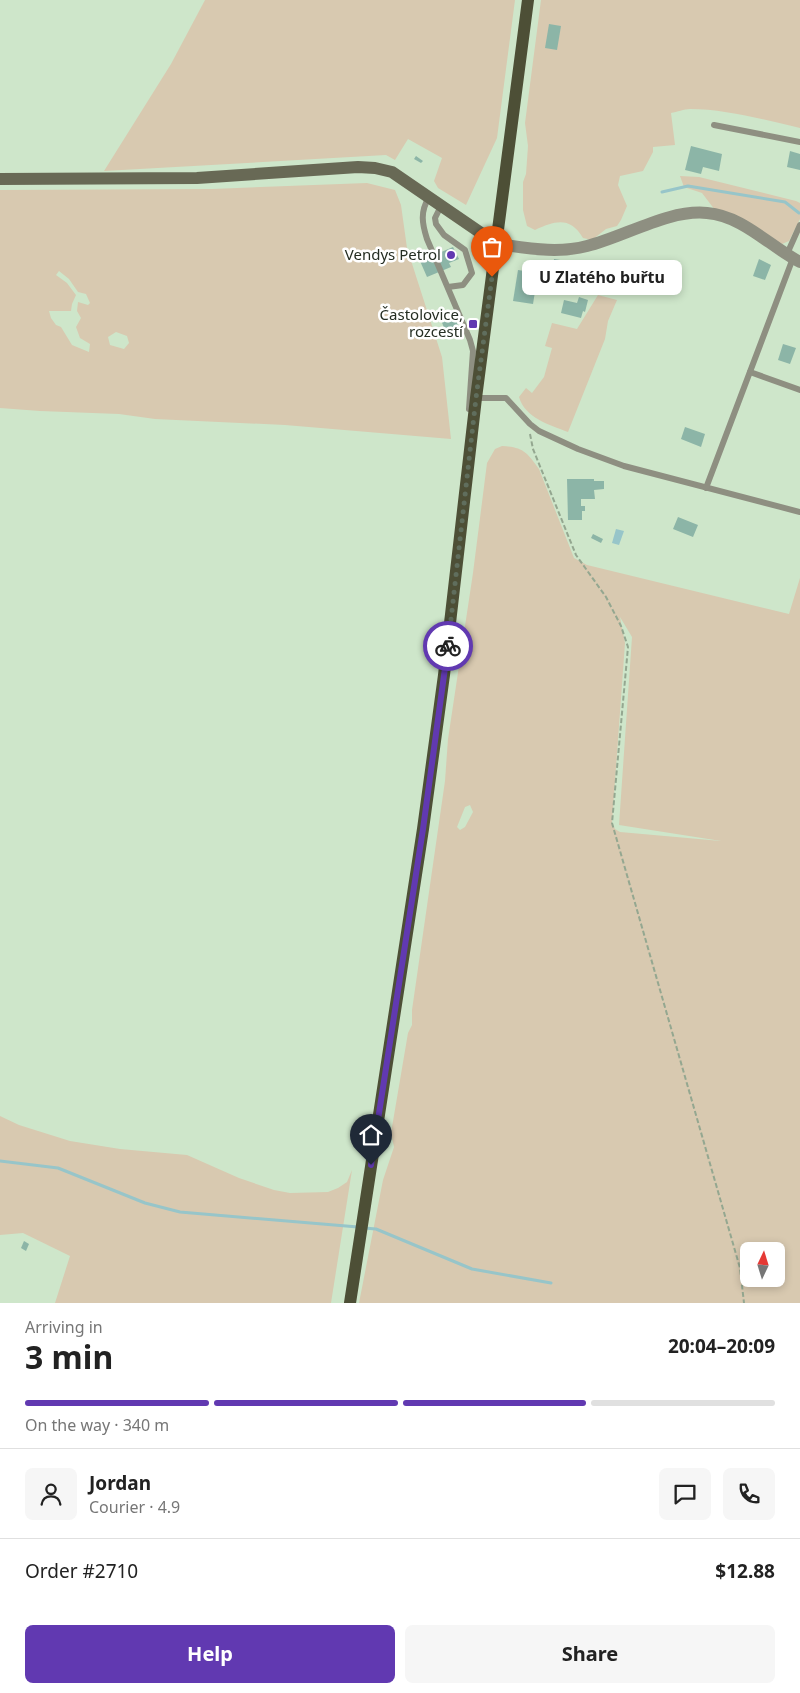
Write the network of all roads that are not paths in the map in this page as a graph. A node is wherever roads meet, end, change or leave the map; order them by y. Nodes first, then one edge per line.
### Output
1 (528, 0) edge
2 (714, 125) dead end
3 (800, 142) edge
4 (0, 179) edge
5 (429, 197) junction
6 (442, 206) junction
7 (800, 225) edge
8 (497, 244) junction
9 (793, 258) edge
10 (448, 287) junction
11 (750, 372) junction
12 (800, 390) edge
13 (476, 398) junction
14 (706, 488) junction
15 (800, 512) edge
16 (461, 528) junction
17 (350, 1303) edge

1 - 8 main road
2 - 3 lane
4 - 5 street
5 - 6 street
5 - 10 lane
6 - 8 street
6 - 10 lane
7 - 9 lane
8 - 9 street
8 - 13 main road
9 - 11 lane
10 - 16 lane
11 - 12 lane
11 - 14 lane
13 - 14 lane
13 - 16 main road
14 - 15 lane
16 - 17 main road

